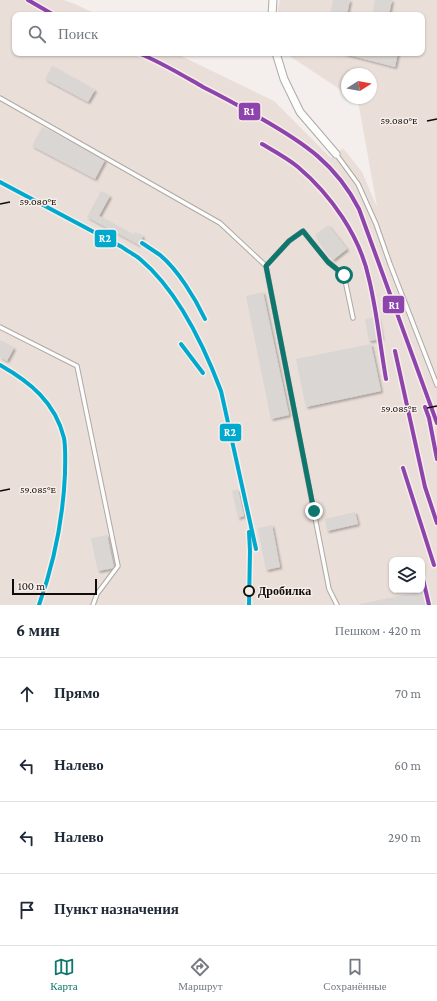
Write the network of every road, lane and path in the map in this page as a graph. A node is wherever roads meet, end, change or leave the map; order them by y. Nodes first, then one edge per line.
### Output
1 (273, 0) edge
2 (272, 12) edge
3 (277, 56) edge
4 (0, 98) edge
5 (336, 154) joint
6 (266, 266) junction
7 (353, 318) dead end
8 (0, 327) edge
9 (437, 385) edge
10 (93, 605) edge
11 (337, 605) edge

1 - 2 street
3 - 5 street
4 - 6 lane
5 - 9 lane
6 - 7 lane
6 - 11 lane
8 - 10 lane

